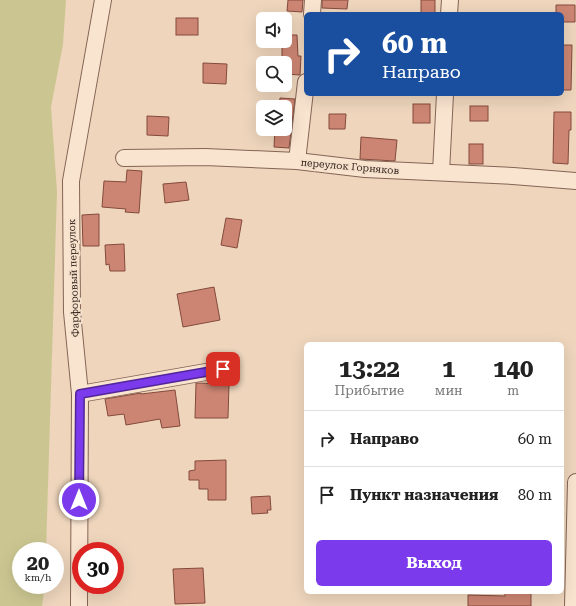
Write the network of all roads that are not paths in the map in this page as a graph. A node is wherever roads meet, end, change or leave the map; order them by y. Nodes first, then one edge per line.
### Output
1 (103, 0) edge
2 (313, 0) edge
3 (450, 0) edge
4 (312, 12) edge
5 (449, 12) edge
6 (304, 96) edge
7 (445, 96) edge
8 (124, 158) dead end
9 (297, 161) junction
10 (441, 172) junction
11 (576, 181) edge
12 (223, 369) dead end
13 (80, 394) junction
14 (576, 482) edge
15 (79, 606) edge
16 (573, 606) edge

1 - 13 street, Фарфоровый переулок
2 - 4 street
3 - 5 street
6 - 9 street
7 - 10 street
8 - 9 street, переулок Горняков
9 - 10 street, переулок Горняков
10 - 11 street, переулок Горняков
12 - 13 street
13 - 15 street, Фарфоровый переулок
14 - 16 street

